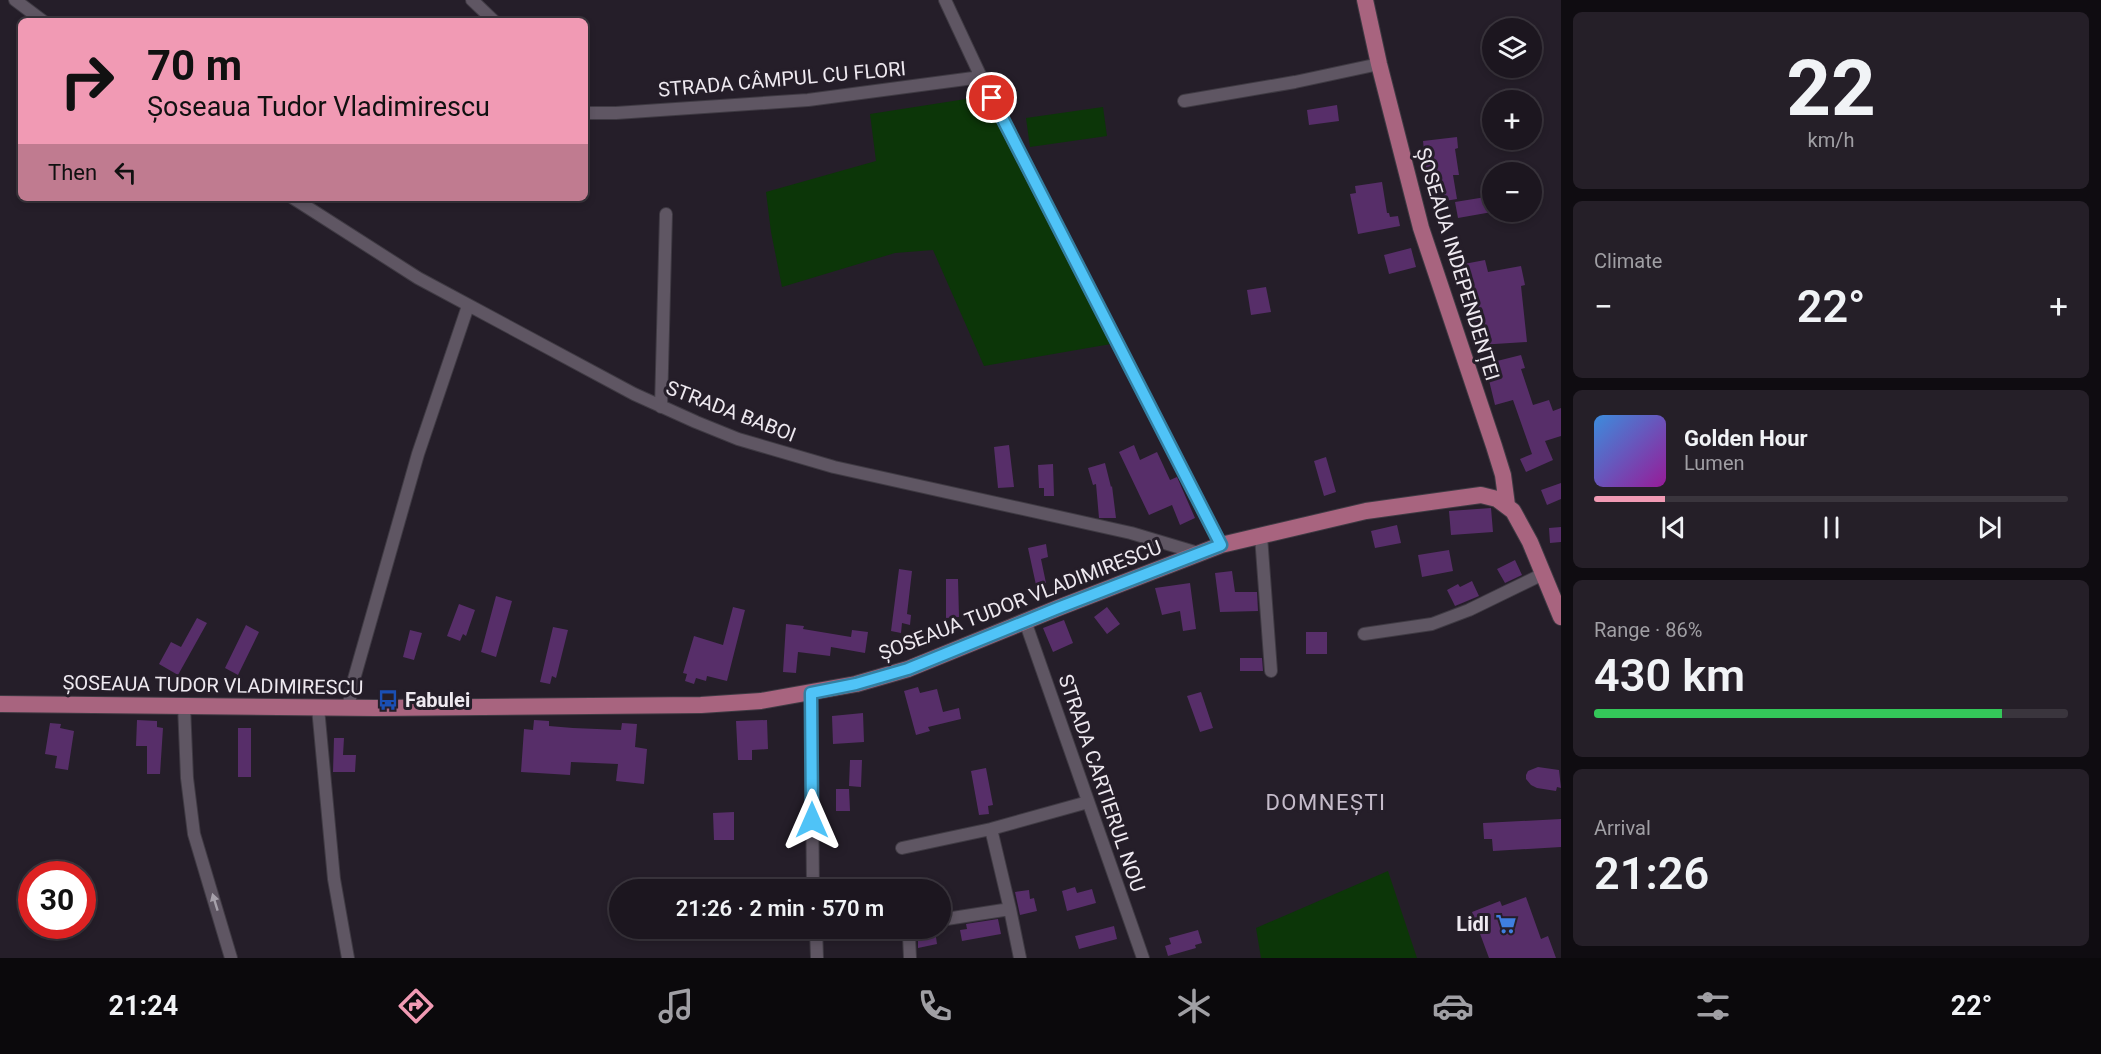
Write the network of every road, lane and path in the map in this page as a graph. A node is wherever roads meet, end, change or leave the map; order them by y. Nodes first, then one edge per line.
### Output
1 (15, 0) edge
2 (472, 0) edge
3 (945, 0) edge
4 (1365, 0) edge
5 (39, 18) edge
6 (491, 18) edge
7 (1379, 64) junction
8 (981, 77) junction
9 (1184, 101) dead end
10 (588, 113) edge
11 (298, 201) edge
12 (666, 214) dead end
13 (468, 306) junction
14 (661, 406) junction
15 (1507, 505) junction
16 (1261, 536) junction
17 (1221, 545) junction
18 (1198, 553) junction
19 (1543, 574) junction
20 (1561, 617) edge
21 (1025, 621) junction
22 (1364, 634) dead end
23 (1271, 671) dead end
24 (811, 693) junction
25 (0, 704) edge
26 (184, 705) junction
27 (318, 708) junction
28 (348, 708) junction
29 (1088, 802) junction
30 (991, 829) junction
31 (902, 848) dead end
32 (813, 879) edge
33 (1010, 909) junction
34 (951, 919) edge
35 (816, 939) edge
36 (909, 939) edge
37 (231, 958) edge
38 (348, 958) edge
39 (817, 958) edge
40 (910, 958) edge
41 (1020, 958) edge
42 (1143, 958) edge

1 - 5 street
2 - 6 street
3 - 8 street
4 - 7 main road, ȘOSEAUA INDEPENDENȚEI
7 - 9 street
7 - 15 main road, ȘOSEAUA INDEPENDENȚEI
8 - 10 street, STRADA CÂMPUL CU FLORI
8 - 17 street
11 - 13 street, STRADA BABOI
12 - 14 street
13 - 14 street, STRADA BABOI
13 - 28 street
14 - 18 street, STRADA BABOI
15 - 16 main road, ȘOSEAUA TUDOR VLADIMIRESCU
15 - 19 main road
16 - 17 main road, ȘOSEAUA TUDOR VLADIMIRESCU
16 - 23 street
17 - 18 main road, ȘOSEAUA TUDOR VLADIMIRESCU
18 - 21 main road, ȘOSEAUA TUDOR VLADIMIRESCU
19 - 20 main road
19 - 22 street
21 - 24 main road, ȘOSEAUA TUDOR VLADIMIRESCU
21 - 29 street, STRADA CARTIERUL NOU
24 - 28 main road, ȘOSEAUA TUDOR VLADIMIRESCU
24 - 32 street
25 - 26 main road, ȘOSEAUA TUDOR VLADIMIRESCU
26 - 27 main road, ȘOSEAUA TUDOR VLADIMIRESCU
37 -> 26 street
27 - 28 main road, ȘOSEAUA TUDOR VLADIMIRESCU
27 - 38 street
29 - 30 street
29 - 42 street, STRADA CARTIERUL NOU
30 - 31 street
30 - 33 street
33 - 34 street
33 - 41 street
35 - 39 street
36 - 40 street

